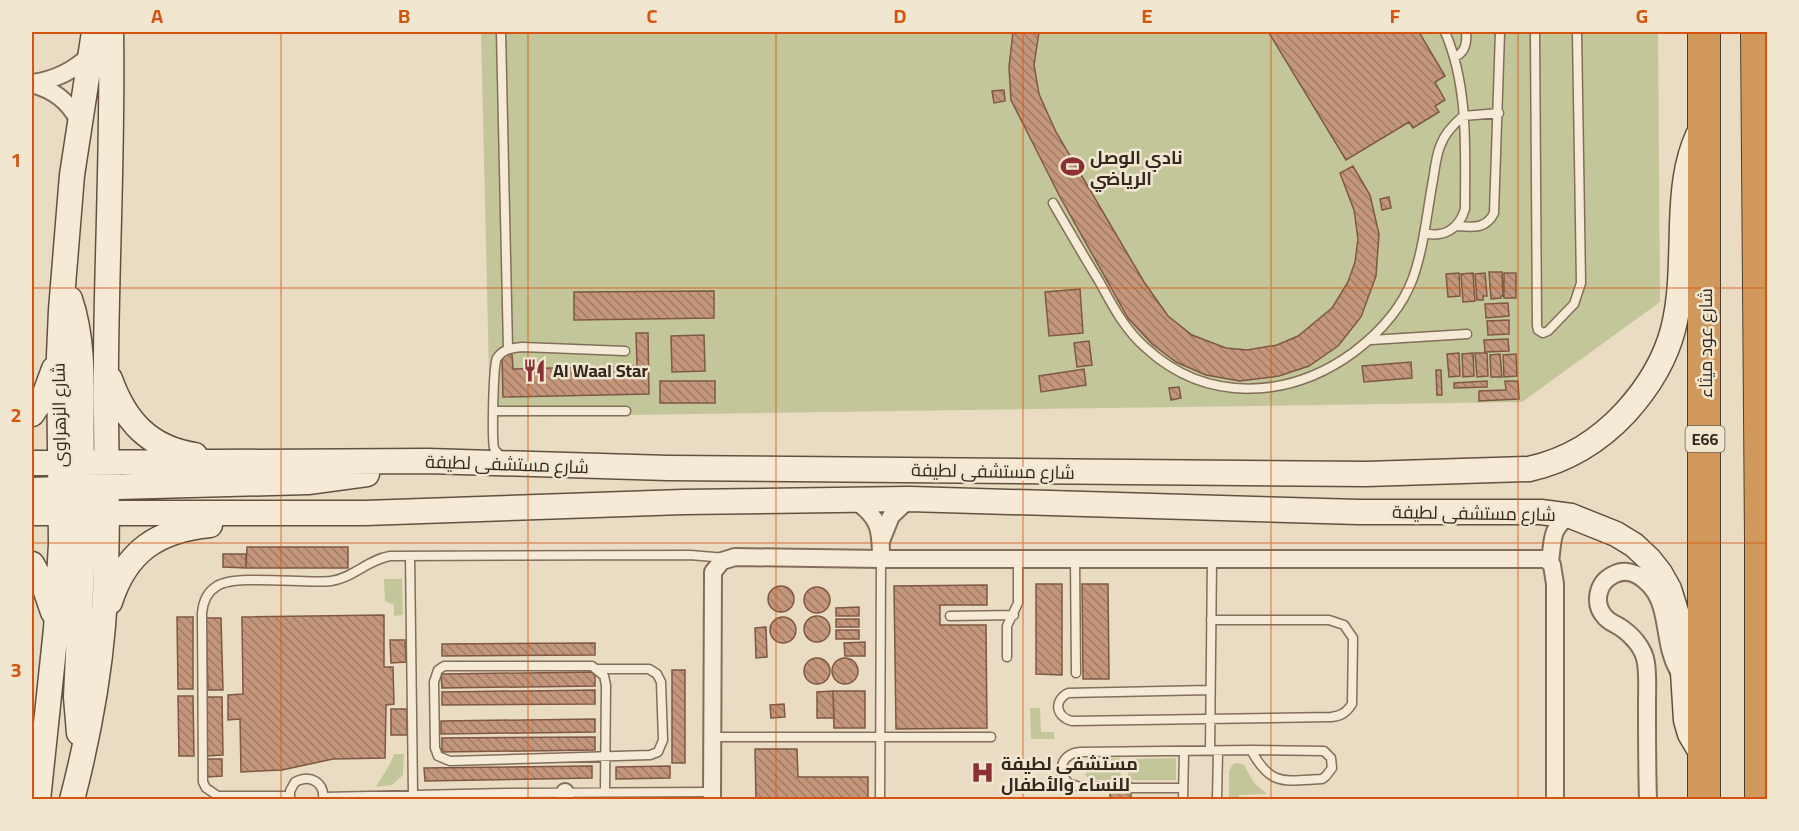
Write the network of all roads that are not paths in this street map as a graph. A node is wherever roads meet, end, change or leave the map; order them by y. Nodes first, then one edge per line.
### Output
1 (111, 32) edge
2 (501, 32) edge
3 (1445, 32) edge
4 (1466, 32) edge
5 (1500, 32) edge
6 (1535, 32) edge
7 (1577, 32) edge
8 (1704, 32) edge
9 (1757, 32) edge
10 (93, 43) edge
11 (1455, 57) junction
12 (32, 83) edge
13 (1499, 113) junction
14 (1463, 116) junction
15 (1705, 119) junction
16 (79, 121) junction
17 (1053, 202) dead end
18 (1456, 226) junction
19 (1424, 232) junction
20 (64, 279) junction
21 (1467, 334) dead end
22 (1371, 340) junction
23 (508, 349) junction
24 (625, 351) dead end
25 (59, 356) junction
26 (106, 359) junction
27 (494, 411) junction
28 (626, 411) dead end
29 (32, 414) edge
30 (494, 457) junction
31 (428, 461) junction
32 (227, 462) junction
33 (32, 463) edge
34 (106, 463) junction
35 (1366, 474) junction
36 (32, 490) edge
37 (80, 492) junction
38 (909, 499) junction
39 (854, 500) junction
40 (1359, 512) junction
41 (32, 513) edge
42 (262, 514) junction
43 (1571, 516) junction
44 (1764, 531) edge
45 (881, 551) junction
46 (410, 556) junction
47 (728, 558) junction
48 (1212, 558) junction
49 (1018, 559) junction
50 (1075, 559) junction
51 (1550, 562) junction
52 (32, 564) edge
53 (1014, 615) junction
54 (950, 616) dead end
55 (1211, 620) junction
56 (103, 624) junction
57 (56, 629) junction
58 (1007, 657) dead end
59 (598, 669) junction
60 (1076, 673) dead end
61 (1683, 680) junction
62 (1210, 690) junction
63 (1210, 718) junction
64 (712, 737) junction
65 (991, 737) dead end
66 (881, 738) junction
67 (1251, 750) junction
68 (1184, 751) junction
69 (1214, 751) junction
70 (605, 756) junction
71 (1705, 758) junction
72 (83, 759) junction
73 (1110, 787) dead end
74 (1131, 788) dead end
75 (1183, 788) junction
76 (605, 792) junction
77 (413, 795) junction
78 (565, 796) edge
79 (712, 796) edge
80 (290, 798) edge
81 (323, 798) edge
82 (38, 800) edge
83 (72, 800) edge
84 (880, 800) edge
85 (1183, 800) edge
86 (1217, 800) edge
87 (1556, 800) edge
88 (1648, 800) edge
89 (1704, 800) edge
90 (1761, 800) edge

1 - 26 main road
2 - 23 lane
3 - 11 lane
4 - 11 lane
5 - 13 lane
6 - 7 lane
8 - 15 highway, شارع عود ميثاء / E66
9 - 44 highway
10 - 12 street
10 - 16 main road, شارع الزهراوى
11 - 14 lane
12 - 16 street
13 - 14 lane
13 - 18 lane
14 - 18 lane
14 - 19 lane
15 - 35 main road, شارع مستشفى لطيفة
15 - 71 highway, شارع عود ميثاء / E66
16 - 20 main road, شارع الزهراوى
17 - 22 lane
18 - 19 lane
19 - 22 lane
20 - 25 main road, شارع الزهراوى
20 - 37 main road
21 - 22 lane
23 - 24 lane
23 - 27 lane
25 - 29 main road
25 - 37 main road, شارع الزهراوى
26 - 32 main road
26 - 34 main road
27 - 28 lane
27 - 30 lane
30 - 31 main road, شارع مستشفى لطيفة
30 - 35 main road, شارع مستشفى لطيفة
31 - 32 main road, شارع مستشفى لطيفة
31 - 37 main road
32 - 34 main road, شارع مستشفى لطيفة
33 - 37 main road, شارع مستشفى لطيفة
34 - 37 main road
35 - 40 main road
36 - 37 main road
37 - 41 main road, شارع مستشفى لطيفة
37 - 42 main road, شارع مستشفى لطيفة
37 - 56 main road, شارع الزهراوى
37 - 57 main road, شارع الزهراوى
37 - 72 main road
38 - 39 main road, شارع مستشفى لطيفة
38 - 40 main road, شارع مستشفى لطيفة
38 - 45 street
39 - 42 main road, شارع مستشفى لطيفة
39 - 45 street
40 - 43 main road, شارع مستشفى لطيفة
42 - 56 main road
43 - 51 street
43 - 61 main road, شارع مستشفى لطيفة
44 - 90 highway
45 - 47 street
45 - 49 street
45 - 66 lane
46 - 47 lane
46 - 77 lane
46 - 80 lane
47 - 64 street
48 - 50 street
48 - 51 street
48 - 55 lane
49 - 50 street
49 - 53 lane
50 - 60 lane
51 - 87 street
52 - 57 main road
53 - 54 lane
53 - 58 lane
55 - 62 lane
55 - 63 lane
56 - 72 main road, شارع الزهراوى
57 - 82 main road, شارع الزهراوى
59 - 70 lane
59 - 70 lane
59 - 70 lane
61 - 71 main road, شارع مستشفى لطيفة
61 - 88 street
62 - 63 lane
62 - 63 lane
63 - 69 lane
64 - 66 lane
64 - 79 street
65 - 66 lane
66 - 84 lane
67 - 67 lane
67 - 69 lane
68 - 69 lane
68 - 73 lane
68 - 75 lane
69 - 86 lane
70 - 76 lane
71 - 89 highway, شارع عود ميثاء / E66
72 - 83 main road, شارع الزهراوى
74 - 75 lane
75 - 85 lane
76 - 78 lane
76 - 79 lane
77 - 78 lane
77 - 81 lane
80 - 81 lane

